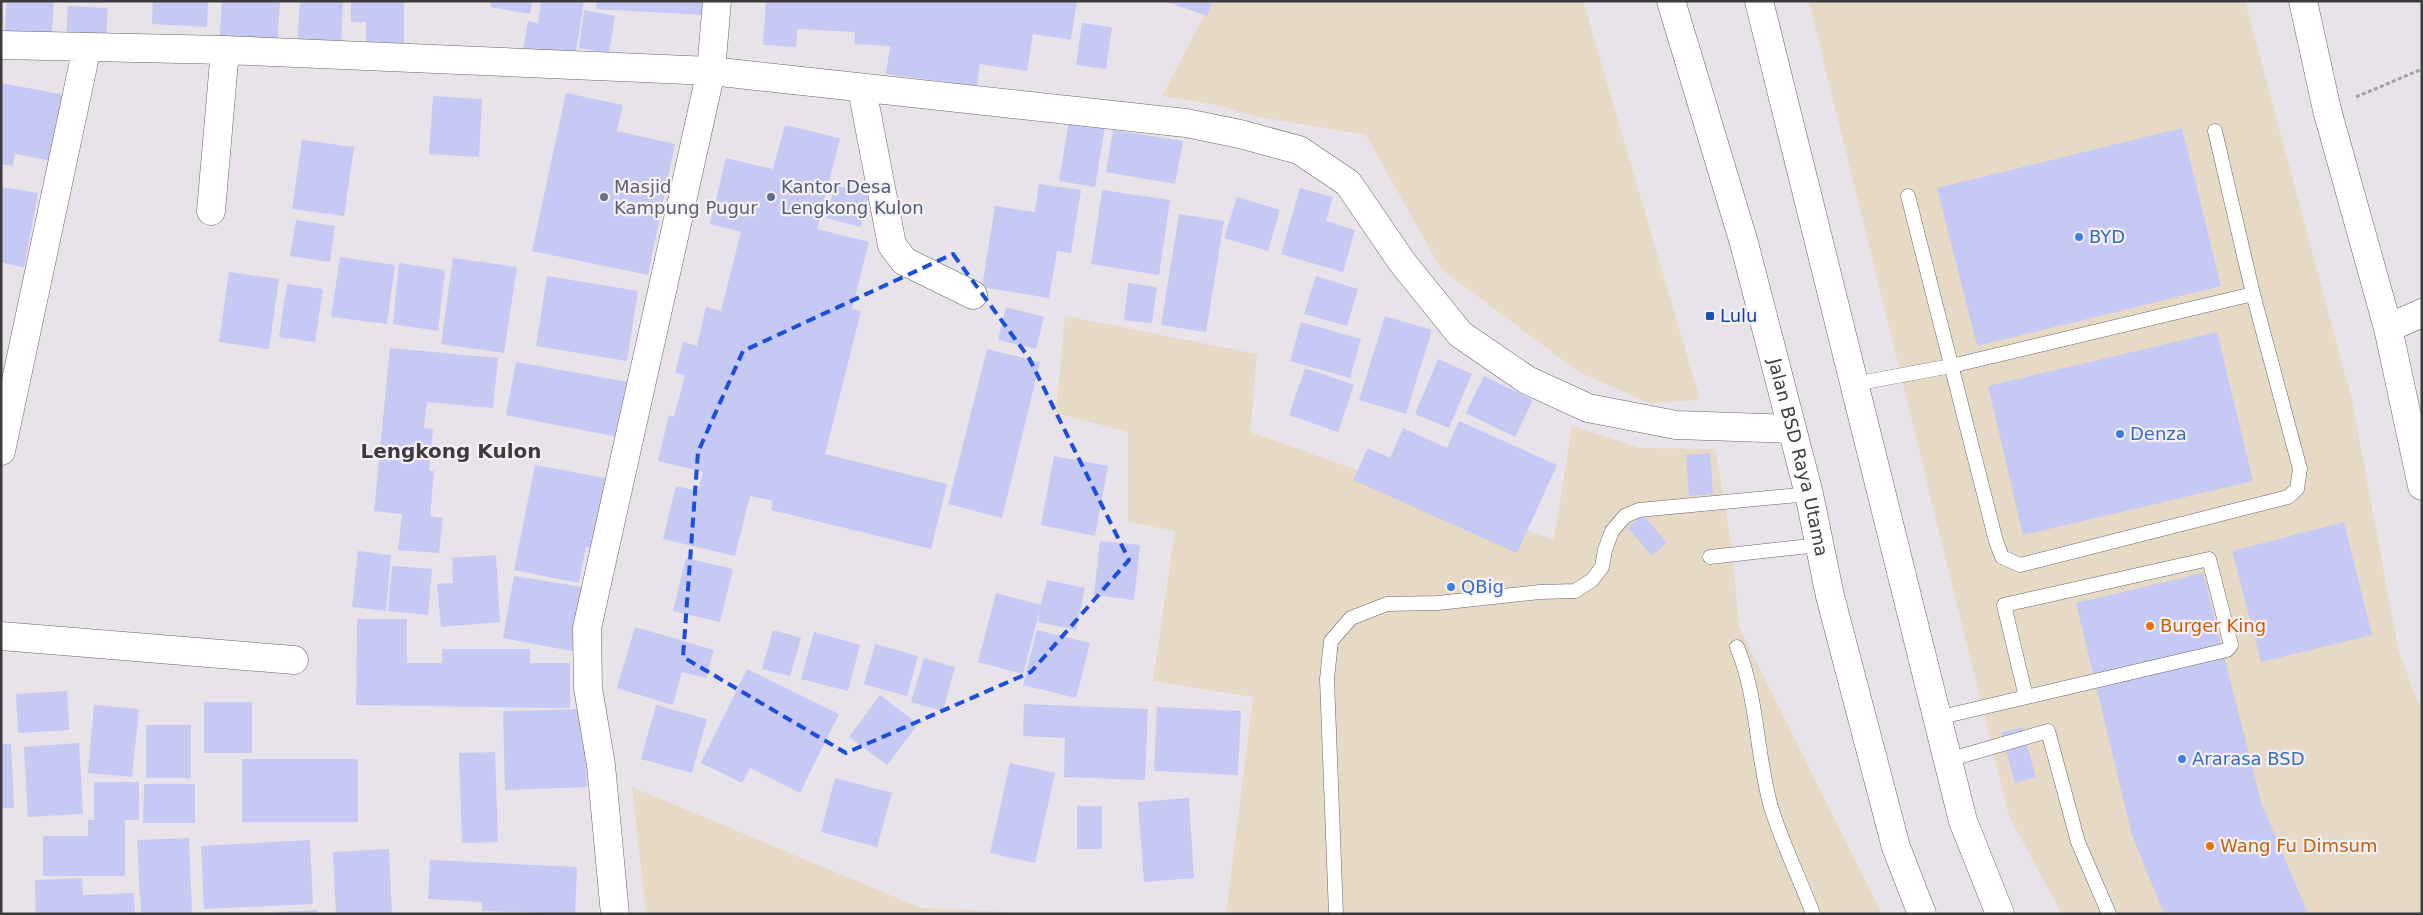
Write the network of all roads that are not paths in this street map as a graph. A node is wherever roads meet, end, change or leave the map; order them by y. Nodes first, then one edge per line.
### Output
1 (717, 1) edge
2 (1670, 1) edge
3 (1759, 1) edge
4 (2303, 1) edge
5 (1, 46) edge
6 (87, 47) junction
7 (225, 50) junction
8 (711, 71) junction
9 (862, 89) junction
10 (2215, 131) dead end
11 (1908, 196) dead end
12 (211, 211) dead end
13 (2253, 294) junction
14 (973, 295) dead end
15 (2422, 313) edge
16 (2388, 328) junction
17 (1951, 366) junction
18 (1854, 384) junction
19 (1792, 429) junction
20 (1, 450) edge
21 (2422, 486) edge
22 (1809, 494) junction
23 (1819, 545) junction
24 (1710, 557) dead end
25 (1, 636) edge
26 (1737, 647) dead end
27 (294, 660) dead end
28 (2026, 697) junction
29 (1937, 718) junction
30 (1948, 760) junction
31 (615, 914) edge
32 (1336, 914) edge
33 (1813, 914) edge
34 (1922, 914) edge
35 (2000, 914) edge
36 (2109, 914) edge

1 - 8 street
2 - 19 street, Jalan BSD Raya Utama
3 - 18 street
4 - 16 street
5 - 6 street
6 - 7 street
6 - 20 street
7 - 8 street
7 - 12 street
8 - 9 street
8 - 31 street
9 - 14 street
9 - 19 street
10 - 13 lane
11 - 17 lane
13 - 17 lane
13 - 17 lane
15 - 16 street
16 - 21 street
17 - 18 lane
18 - 29 street
19 - 22 street, Jalan BSD Raya Utama
22 - 23 street, Jalan BSD Raya Utama
22 - 32 lane
23 - 24 lane
23 - 34 street, Jalan BSD Raya Utama
25 - 27 street
26 - 33 lane
28 - 28 lane
28 - 29 lane
29 - 30 street
30 - 35 street
30 - 36 lane

